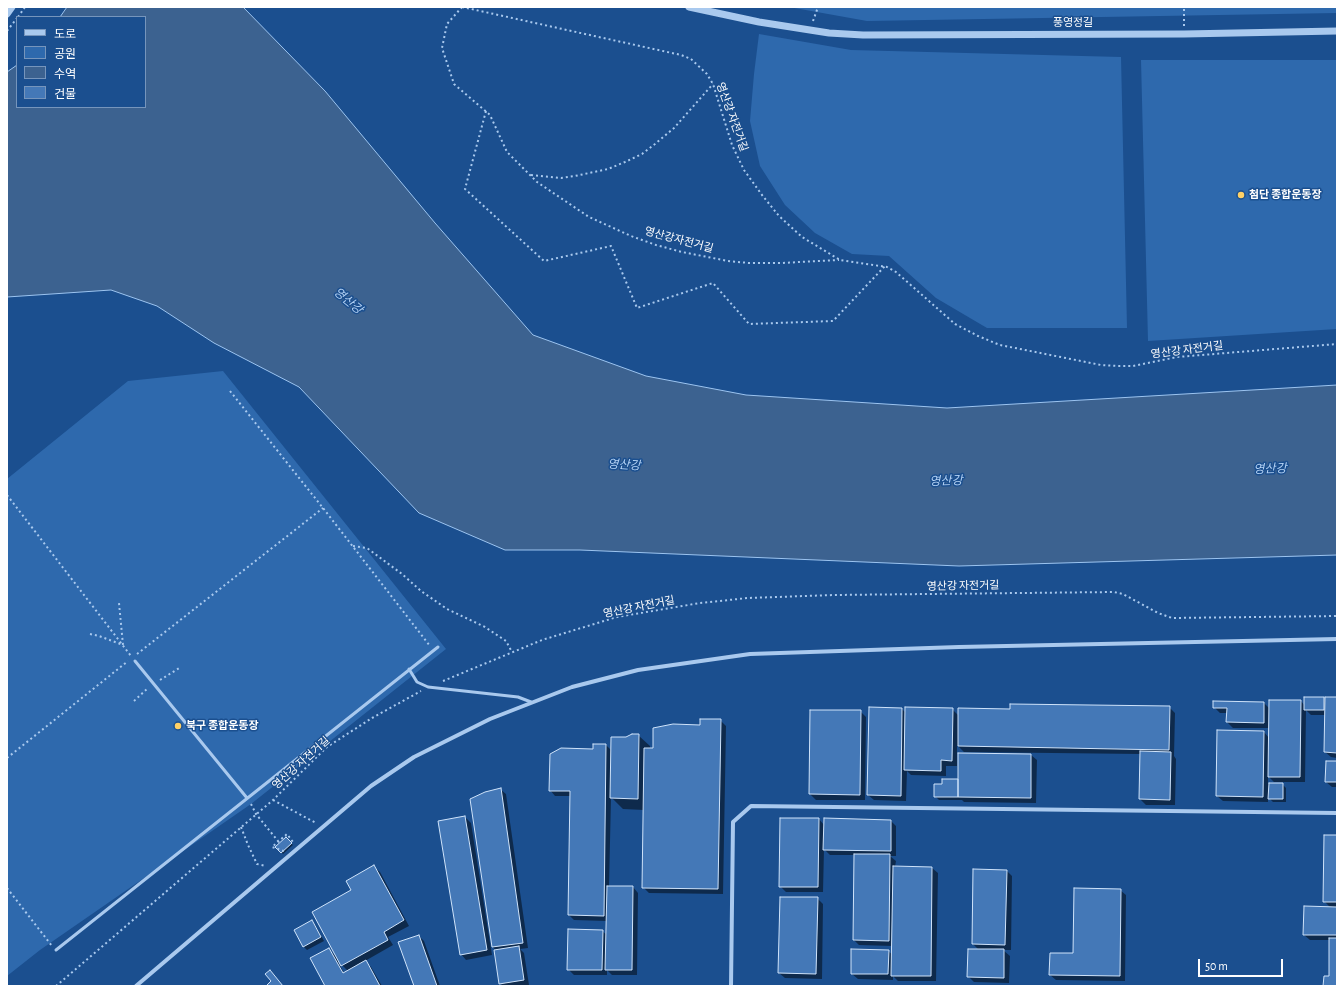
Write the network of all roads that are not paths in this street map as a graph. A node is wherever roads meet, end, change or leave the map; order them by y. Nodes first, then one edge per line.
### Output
1 (12, 7) edge
2 (689, 7) edge
3 (7, 14) edge
4 (1337, 31) edge
5 (1337, 639) edge
6 (438, 647) dead end
7 (134, 659) road end
8 (409, 668) junction
9 (531, 702) junction
10 (247, 798) junction
11 (1337, 813) edge
12 (56, 950) road end
13 (136, 986) edge
14 (731, 986) edge

1 - 3 street
2 - 4 street, 풍영정길
5 - 9 street
6 - 8 lane
7 - 10 lane
8 - 9 lane
8 - 10 lane
9 - 13 street
10 - 12 lane
11 - 14 street

